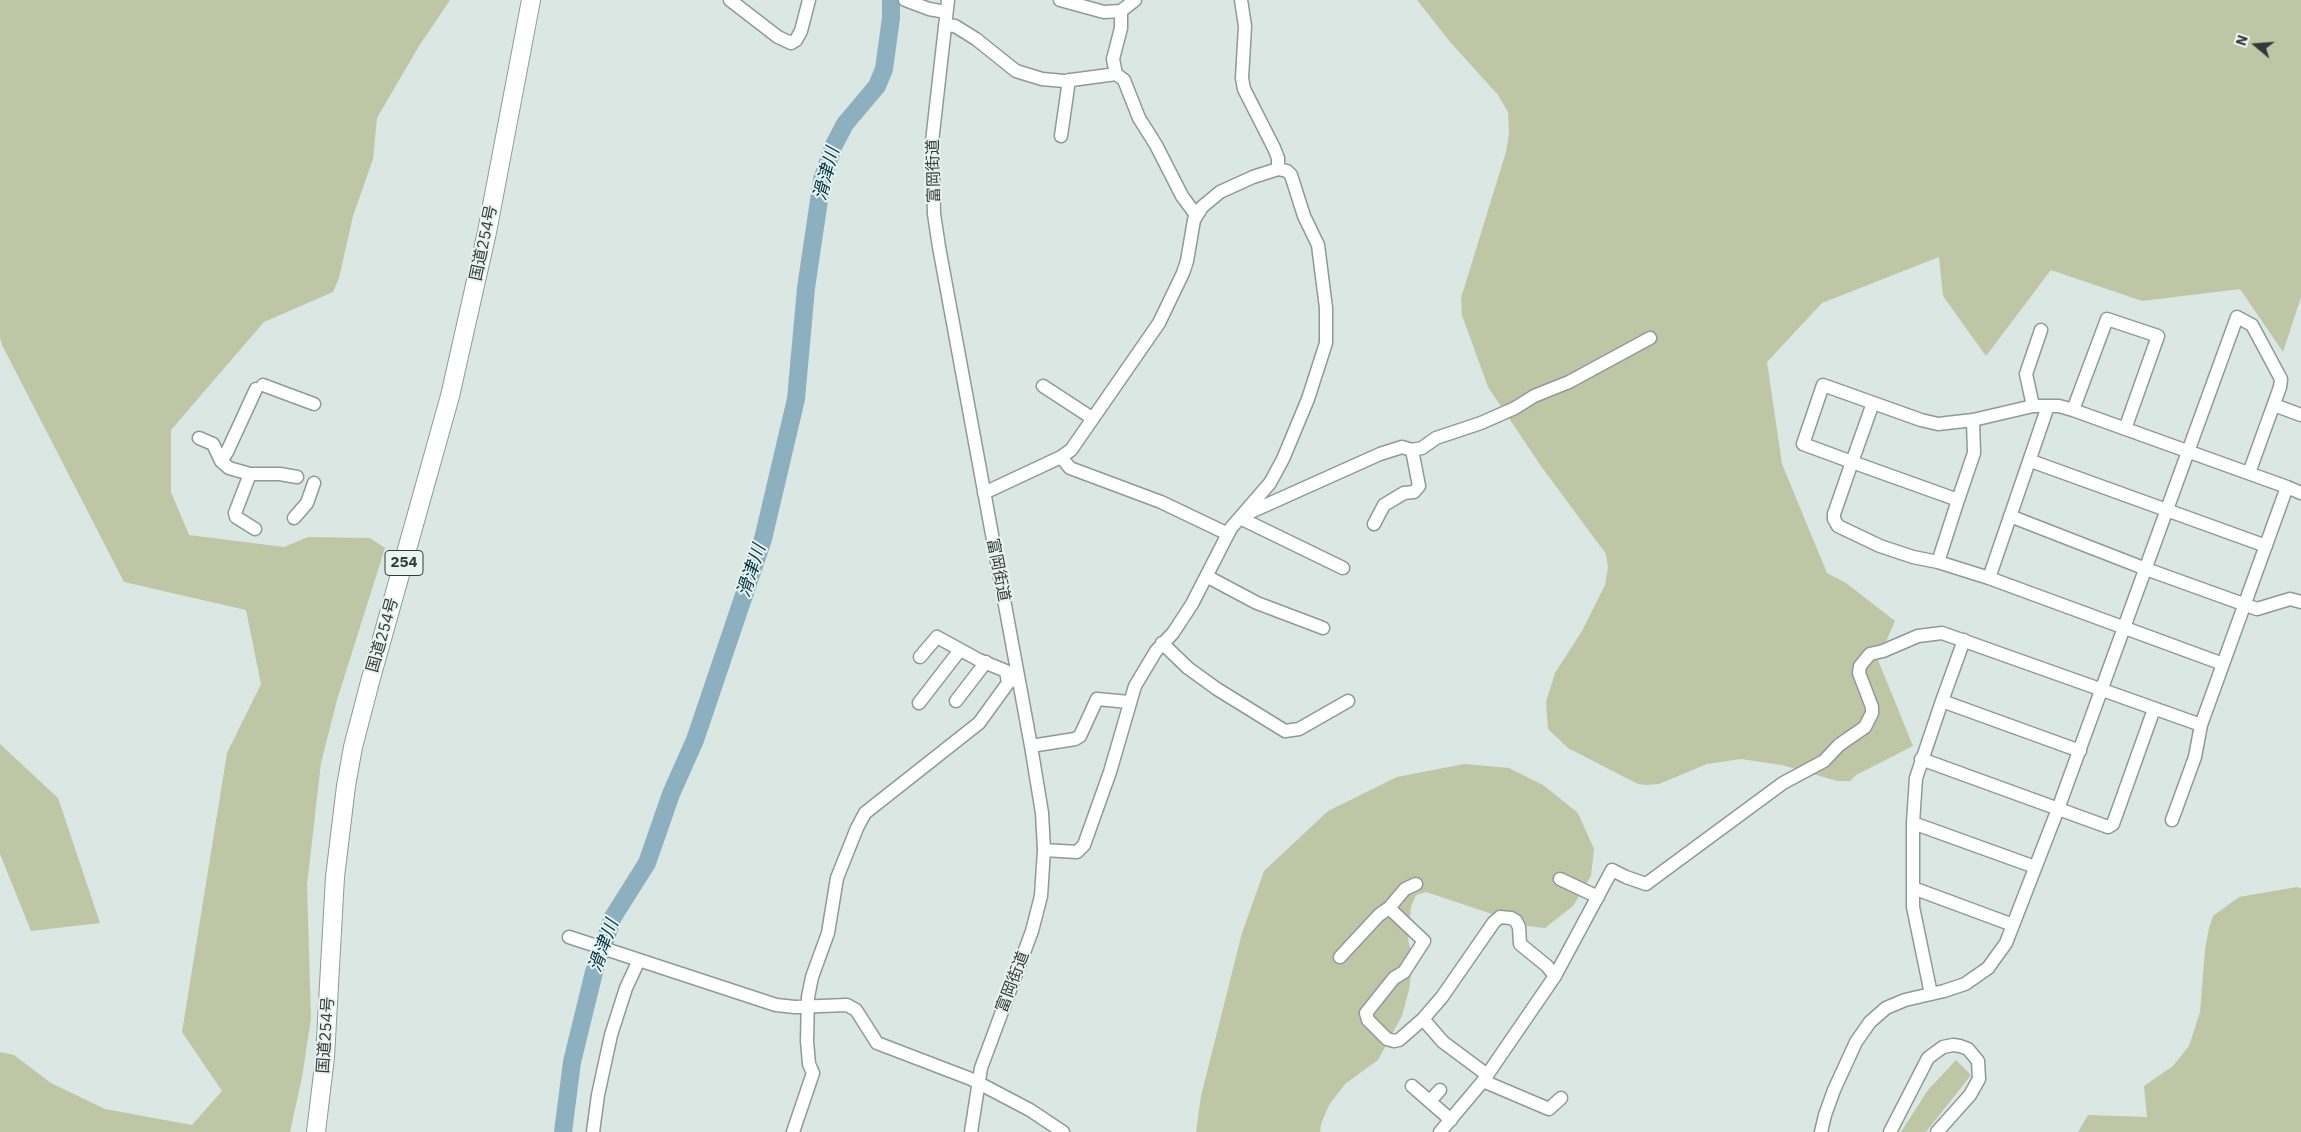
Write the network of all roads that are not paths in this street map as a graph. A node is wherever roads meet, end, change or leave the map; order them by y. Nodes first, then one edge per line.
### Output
1 (531, 0) edge
2 (730, 0) edge
3 (809, 0) edge
4 (905, 0) edge
5 (1060, 0) edge
6 (1135, 0) edge
7 (1241, 0) edge
8 (947, 6) edge
9 (1121, 11) junction
10 (945, 25) junction
11 (1116, 74) junction
12 (1068, 80) junction
13 (1061, 136) dead end
14 (1278, 169) junction
15 (1196, 215) junction
16 (2041, 330) dead end
17 (1650, 338) dead end
18 (1043, 386) dead end
19 (1873, 403) junction
20 (314, 404) dead end
21 (2274, 405) junction
22 (2033, 406) junction
23 (2048, 406) junction
24 (2073, 410) junction
25 (2301, 415) edge
26 (1092, 418) junction
27 (1973, 420) junction
28 (2125, 429) junction
29 (200, 438) dead end
30 (1412, 450) junction
31 (2188, 452) junction
32 (1060, 457) junction
33 (221, 461) junction
34 (2031, 461) junction
35 (1852, 462) junction
36 (2249, 473) junction
37 (250, 474) junction
38 (297, 477) dead end
39 (314, 483) dead end
40 (2287, 487) junction
41 (984, 492) junction
42 (2301, 492) edge
43 (1958, 500) junction
44 (2167, 511) junction
45 (2010, 516) junction
46 (294, 518) dead end
47 (1240, 518) junction
48 (1374, 524) dead end
49 (255, 529) dead end
50 (1228, 534) junction
51 (2266, 546) junction
52 (1938, 562) junction
53 (1343, 568) dead end
54 (2146, 569) junction
55 (1208, 577) junction
56 (1989, 578) junction
57 (2301, 602) edge
58 (2245, 604) junction
59 (2124, 627) junction
60 (1323, 628) dead end
61 (1964, 640) junction
62 (1162, 644) junction
63 (960, 650) junction
64 (920, 657) dead end
65 (986, 662) junction
66 (2223, 664) junction
67 (1018, 675) junction
68 (1008, 683) junction
69 (2102, 690) junction
70 (956, 701) dead end
71 (1348, 701) dead end
72 (1942, 701) junction
73 (919, 702) dead end
74 (1129, 702) junction
75 (2154, 709) junction
76 (2200, 725) junction
77 (1031, 746) junction
78 (2080, 751) junction
79 (1921, 760) junction
80 (2058, 809) junction
81 (2172, 820) dead end
82 (1913, 823) junction
83 (1044, 850) junction
84 (2036, 867) junction
85 (1560, 879) dead end
86 (1416, 884) dead end
87 (1913, 888) junction
88 (1598, 897) junction
89 (1389, 908) junction
90 (2013, 925) junction
91 (571, 937) dead end
92 (1340, 957) dead end
93 (637, 959) junction
94 (1555, 976) junction
95 (1931, 994) junction
96 (808, 1006) junction
97 (1423, 1019) junction
98 (1485, 1078) junction
99 (978, 1083) junction
100 (1412, 1086) dead end
101 (1440, 1090) dead end
102 (1561, 1098) dead end
103 (1430, 1102) junction
104 (1451, 1120) junction
105 (316, 1132) edge
106 (593, 1132) edge
107 (793, 1132) edge
108 (971, 1132) edge
109 (1063, 1132) edge
110 (1440, 1132) edge
111 (1821, 1132) edge
112 (1890, 1132) edge
113 (1937, 1132) edge

1 - 105 highway, 国道254号 / 254
2 - 3 street
4 - 8 street
5 - 9 street
6 - 9 street
7 - 14 street
8 - 10 street, 富岡街道
9 - 11 street
10 - 12 street
10 - 41 street, 富岡街道
11 - 12 street
11 - 15 street
12 - 13 street
14 - 15 street
14 - 47 street
15 - 26 street
16 - 22 street
17 - 30 street
18 - 26 street
19 - 27 street
19 - 35 street
19 - 35 street
20 - 33 street
21 - 25 street
21 - 31 street
21 - 36 street
22 - 23 street
22 - 27 street
23 - 24 street
23 - 34 street
24 - 28 street
24 - 28 street
26 - 32 street
27 - 43 street
28 - 31 street
29 - 33 street
30 - 47 street
30 - 48 street
31 - 36 street
31 - 44 street
32 - 41 street
32 - 50 street
33 - 37 street
34 - 44 street
34 - 45 street
35 - 43 street
35 - 52 street
36 - 40 street
37 - 38 street
37 - 49 street
39 - 46 street
40 - 42 street
40 - 51 street
41 - 67 street, 富岡街道
43 - 52 street
44 - 51 street
44 - 54 street
45 - 54 street
45 - 56 street
47 - 50 street
47 - 53 street
50 - 55 street
51 - 58 street
52 - 56 street
54 - 58 street
54 - 59 street
55 - 60 street
55 - 62 street
56 - 59 street
57 - 58 street
58 - 66 street
59 - 66 street
59 - 69 street
61 - 69 street
61 - 72 street
61 - 88 street
62 - 71 street
62 - 74 street
63 - 64 street
63 - 65 street
63 - 73 street
65 - 68 street
65 - 70 street
66 - 76 street
67 - 68 street
67 - 77 street, 富岡街道
68 - 96 street
69 - 75 street
69 - 78 street
72 - 78 street
72 - 79 street
74 - 77 street
74 - 83 street
75 - 76 street
75 - 80 street
76 - 81 street
77 - 83 street, 富岡街道
78 - 80 street
79 - 80 street
79 - 82 street
80 - 84 street
82 - 84 street
82 - 87 street
83 - 99 street, 富岡街道
84 - 90 street
85 - 88 street
86 - 89 street
87 - 90 street
87 - 95 street
88 - 94 street
89 - 92 street
89 - 97 street
90 - 95 street
91 - 93 street
93 - 96 street
93 - 106 street
94 - 97 street
94 - 98 street
95 - 111 street
96 - 99 street
96 - 107 street
97 - 98 street
98 - 102 street
98 - 104 street
99 - 108 street, 富岡街道
99 - 109 street
100 - 103 street
101 - 103 street
103 - 104 street
104 - 110 street
112 - 113 street

